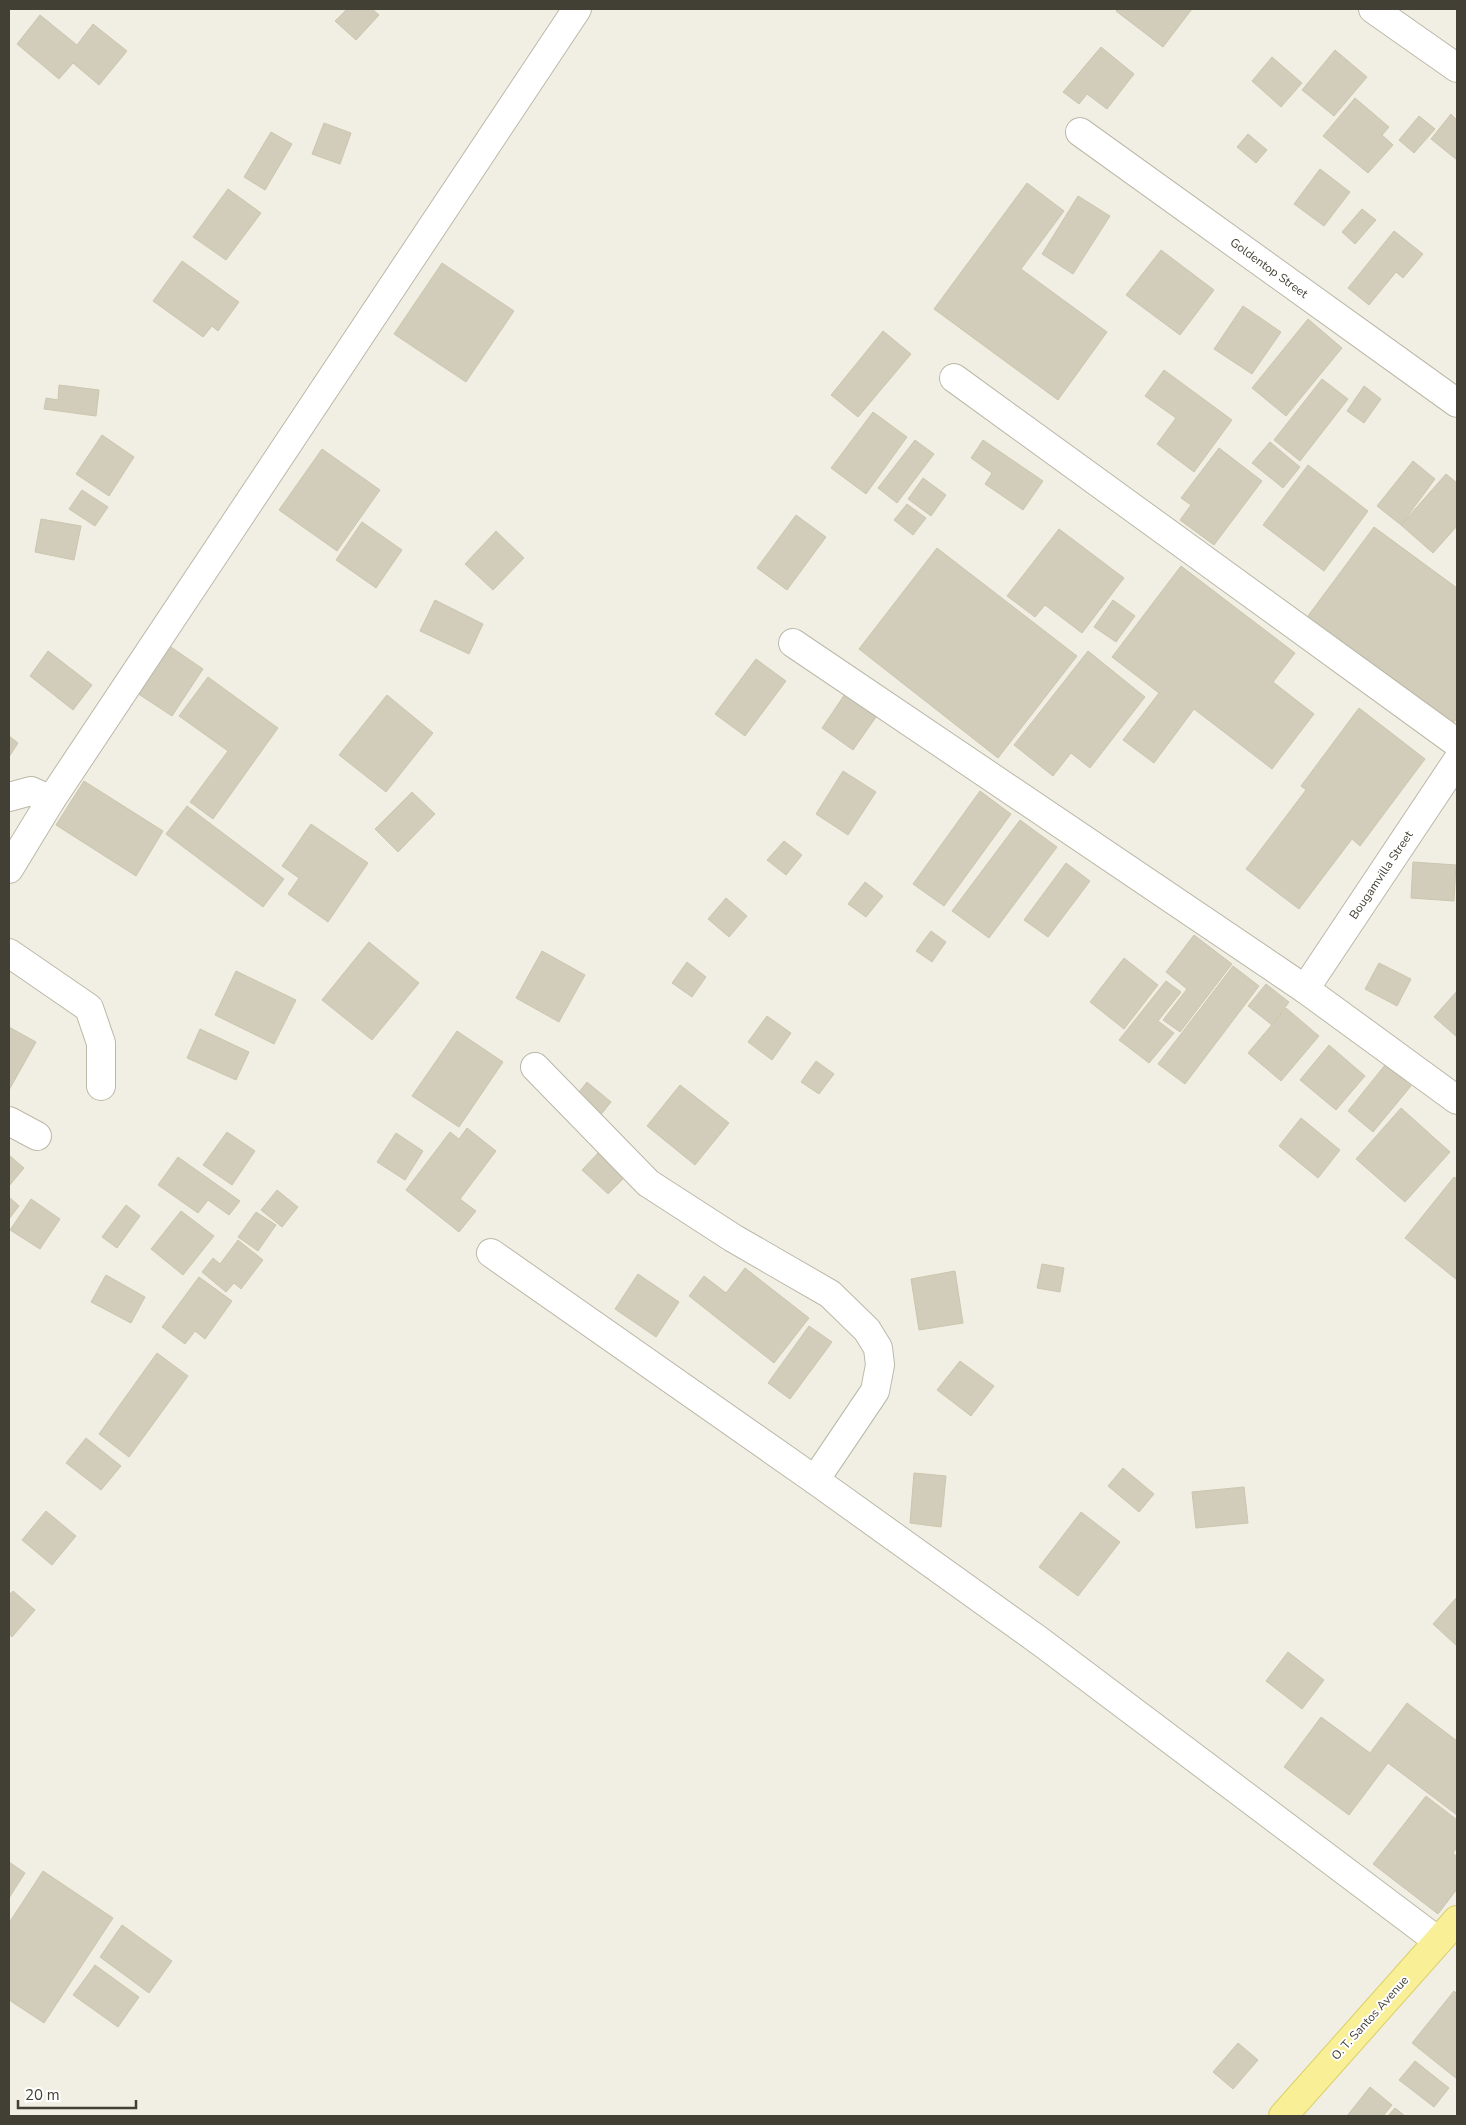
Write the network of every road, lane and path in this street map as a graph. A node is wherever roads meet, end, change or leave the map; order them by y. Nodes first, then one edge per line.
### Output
1 (577, 9) edge
2 (1373, 9) edge
3 (1457, 68) edge
4 (1080, 132) dead end
5 (954, 378) dead end
6 (1457, 403) edge
7 (793, 643) dead end
8 (1457, 743) edge
9 (1457, 761) edge
10 (9, 797) edge
11 (50, 800) junction
12 (9, 869) edge
13 (9, 953) edge
14 (1305, 989) junction
15 (535, 1068) dead end
16 (102, 1086) dead end
17 (1457, 1100) edge
18 (9, 1121) edge
19 (37, 1136) dead end
20 (491, 1253) dead end
21 (815, 1480) junction
22 (1457, 1920) edge
23 (1438, 1941) junction
24 (1283, 2116) edge

1 - 11 street
2 - 3 street
4 - 6 street, Goldentop Street
5 - 8 street
7 - 14 street
9 - 14 street, Bougamvilla Street
10 - 11 street
11 - 12 street
13 - 16 street
14 - 17 street
15 - 21 street
18 - 19 street
20 - 21 street
21 - 23 street
22 - 23 main road, O. T. Santos Avenue
23 - 24 main road, O. T. Santos Avenue

